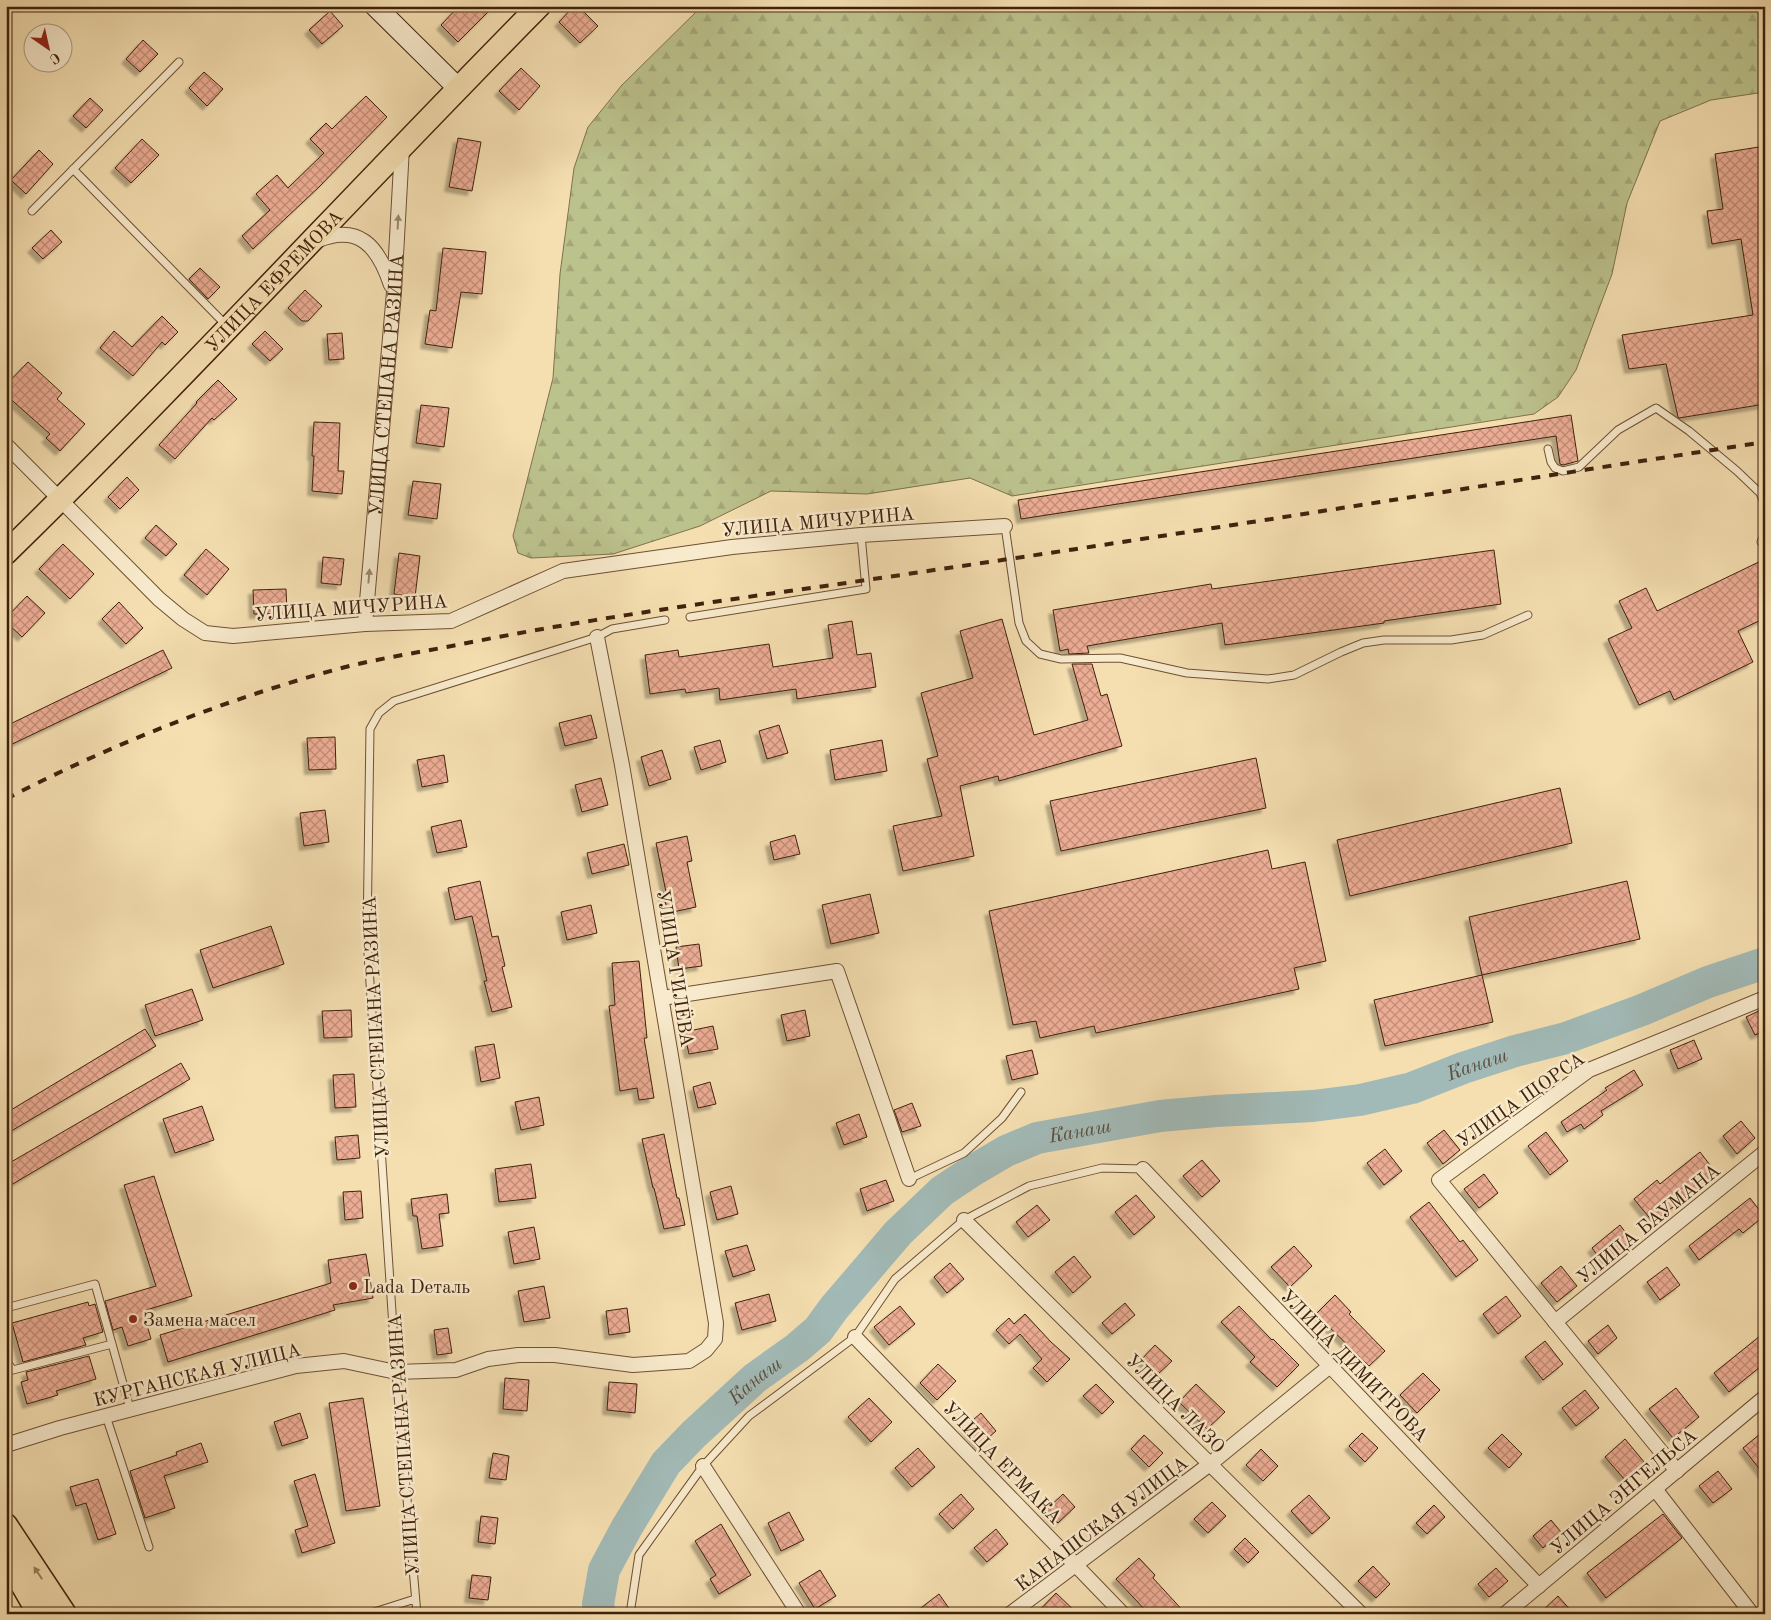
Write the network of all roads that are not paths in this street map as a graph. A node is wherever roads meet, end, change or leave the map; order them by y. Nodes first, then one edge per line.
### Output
1 (375, 6) edge
2 (539, 6) edge
3 (178, 62) dead end
4 (458, 88) junction
5 (402, 146) junction
6 (73, 169) junction
7 (32, 210) dead end
8 (310, 244) junction
9 (394, 292) junction
10 (228, 327) junction
11 (6, 446) edge
12 (1548, 448) dead end
13 (61, 499) junction
14 (1765, 505) edge
15 (1005, 526) joint
16 (1765, 533) edge
17 (861, 535) junction
18 (1761, 542) dead end
19 (6, 553) edge
20 (1528, 615) dead end
21 (690, 617) dead end
22 (665, 620) dead end
23 (365, 624) junction
24 (597, 637) junction
25 (662, 998) junction
26 (1765, 998) edge
27 (1021, 1092) dead end
28 (1765, 1152) edge
29 (1143, 1169) joint
30 (909, 1179) joint
31 (964, 1220) junction
32 (712, 1306) joint
33 (6, 1308) edge
34 (1556, 1322) junction
35 (855, 1337) junction
36 (112, 1344) junction
37 (6, 1361) edge
38 (1330, 1366) junction
39 (396, 1372) junction
40 (1765, 1397) edge
41 (130, 1410) junction
42 (106, 1416) junction
43 (6, 1445) edge
44 (1210, 1464) junction
45 (704, 1466) junction
46 (1677, 1471) junction
47 (1655, 1490) junction
48 (6, 1525) edge
49 (150, 1547) dead end
50 (6, 1557) edge
51 (1076, 1565) junction
52 (1539, 1586) junction
53 (415, 1599) junction
54 (39, 1614) edge
55 (65, 1614) edge
56 (368, 1614) edge
57 (416, 1614) edge
58 (630, 1614) edge
59 (799, 1614) edge
60 (1010, 1614) edge
61 (1123, 1614) edge
62 (1361, 1614) edge
63 (1505, 1614) edge
64 (1752, 1614) edge

1 - 4 main road
2 - 4 main road, УЛИЦА ЕФРЕМОВА
3 - 6 lane
4 - 5 main road, УЛИЦА ЕФРЕМОВА
5 - 8 main road, УЛИЦА ЕФРЕМОВА
9 -> 5 street, УЛИЦА СТЕПАНА РАЗИНА
6 - 7 lane
6 - 10 lane
8 - 9 street
8 - 10 main road, УЛИЦА ЕФРЕМОВА
23 -> 9 street, УЛИЦА СТЕПАНА РАЗИНА
10 - 13 main road, УЛИЦА ЕФРЕМОВА
11 - 13 street, УЛИЦА МИЧУРИНА
12 - 14 lane
13 - 19 main road, УЛИЦА ЕФРЕМОВА
13 - 23 street, УЛИЦА МИЧУРИНА
15 - 17 street, УЛИЦА МИЧУРИНА
15 - 20 lane, УЛИЦА МИЧУРИНА
16 - 18 lane
17 - 21 lane
17 - 23 street, УЛИЦА МИЧУРИНА
22 - 24 lane, УЛИЦА СТЕПАНА РАЗИНА
24 - 25 street, УЛИЦА ГИЛЁВА
24 - 39 lane, УЛИЦА СТЕПАНА РАЗИНА
25 - 30 street
25 - 32 street, УЛИЦА ГИЛЁВА
26 - 34 street, УЛИЦА ЩОРСА
27 - 30 lane
28 - 34 street, УЛИЦА БАУМАНА
29 - 31 lane
29 - 38 street, УЛИЦА ДИМИТРОВА
31 - 35 lane
31 - 44 street, УЛИЦА ЛАЗО
32 - 39 street, КУРГАНСКАЯ УЛИЦА
33 - 36 lane
34 - 46 street
35 - 45 lane
35 - 51 street, УЛИЦА ЕРМАКА
36 - 37 lane
36 - 41 lane
38 - 44 street, КАНАШСКАЯ УЛИЦА
38 - 52 street, УЛИЦА ДИМИТРОВА
39 - 41 street, КУРГАНСКАЯ УЛИЦА
39 - 53 lane, УЛИЦА СТЕПАНА РАЗИНА
40 - 46 street, УЛИЦА ЭНГЕЛЬСА
41 - 42 street, КУРГАНСКАЯ УЛИЦА
42 - 43 street, КУРГАНСКАЯ УЛИЦА
42 - 49 lane
44 - 51 street, КАНАШСКАЯ УЛИЦА
44 - 62 street, УЛИЦА ЛАЗО
45 - 58 lane
45 - 59 street
46 - 47 street, УЛИЦА ЭНГЕЛЬСА
47 - 52 street, УЛИЦА ЭНГЕЛЬСА
47 - 64 street
55 -> 48 main road
50 - 54 main road
51 - 60 street, КАНАШСКАЯ УЛИЦА
51 - 61 street, УЛИЦА ЕРМАКА
52 - 63 street, УЛИЦА ЭНГЕЛЬСА
53 - 56 lane
53 - 57 lane, УЛИЦА СТЕПАНА РАЗИНА

